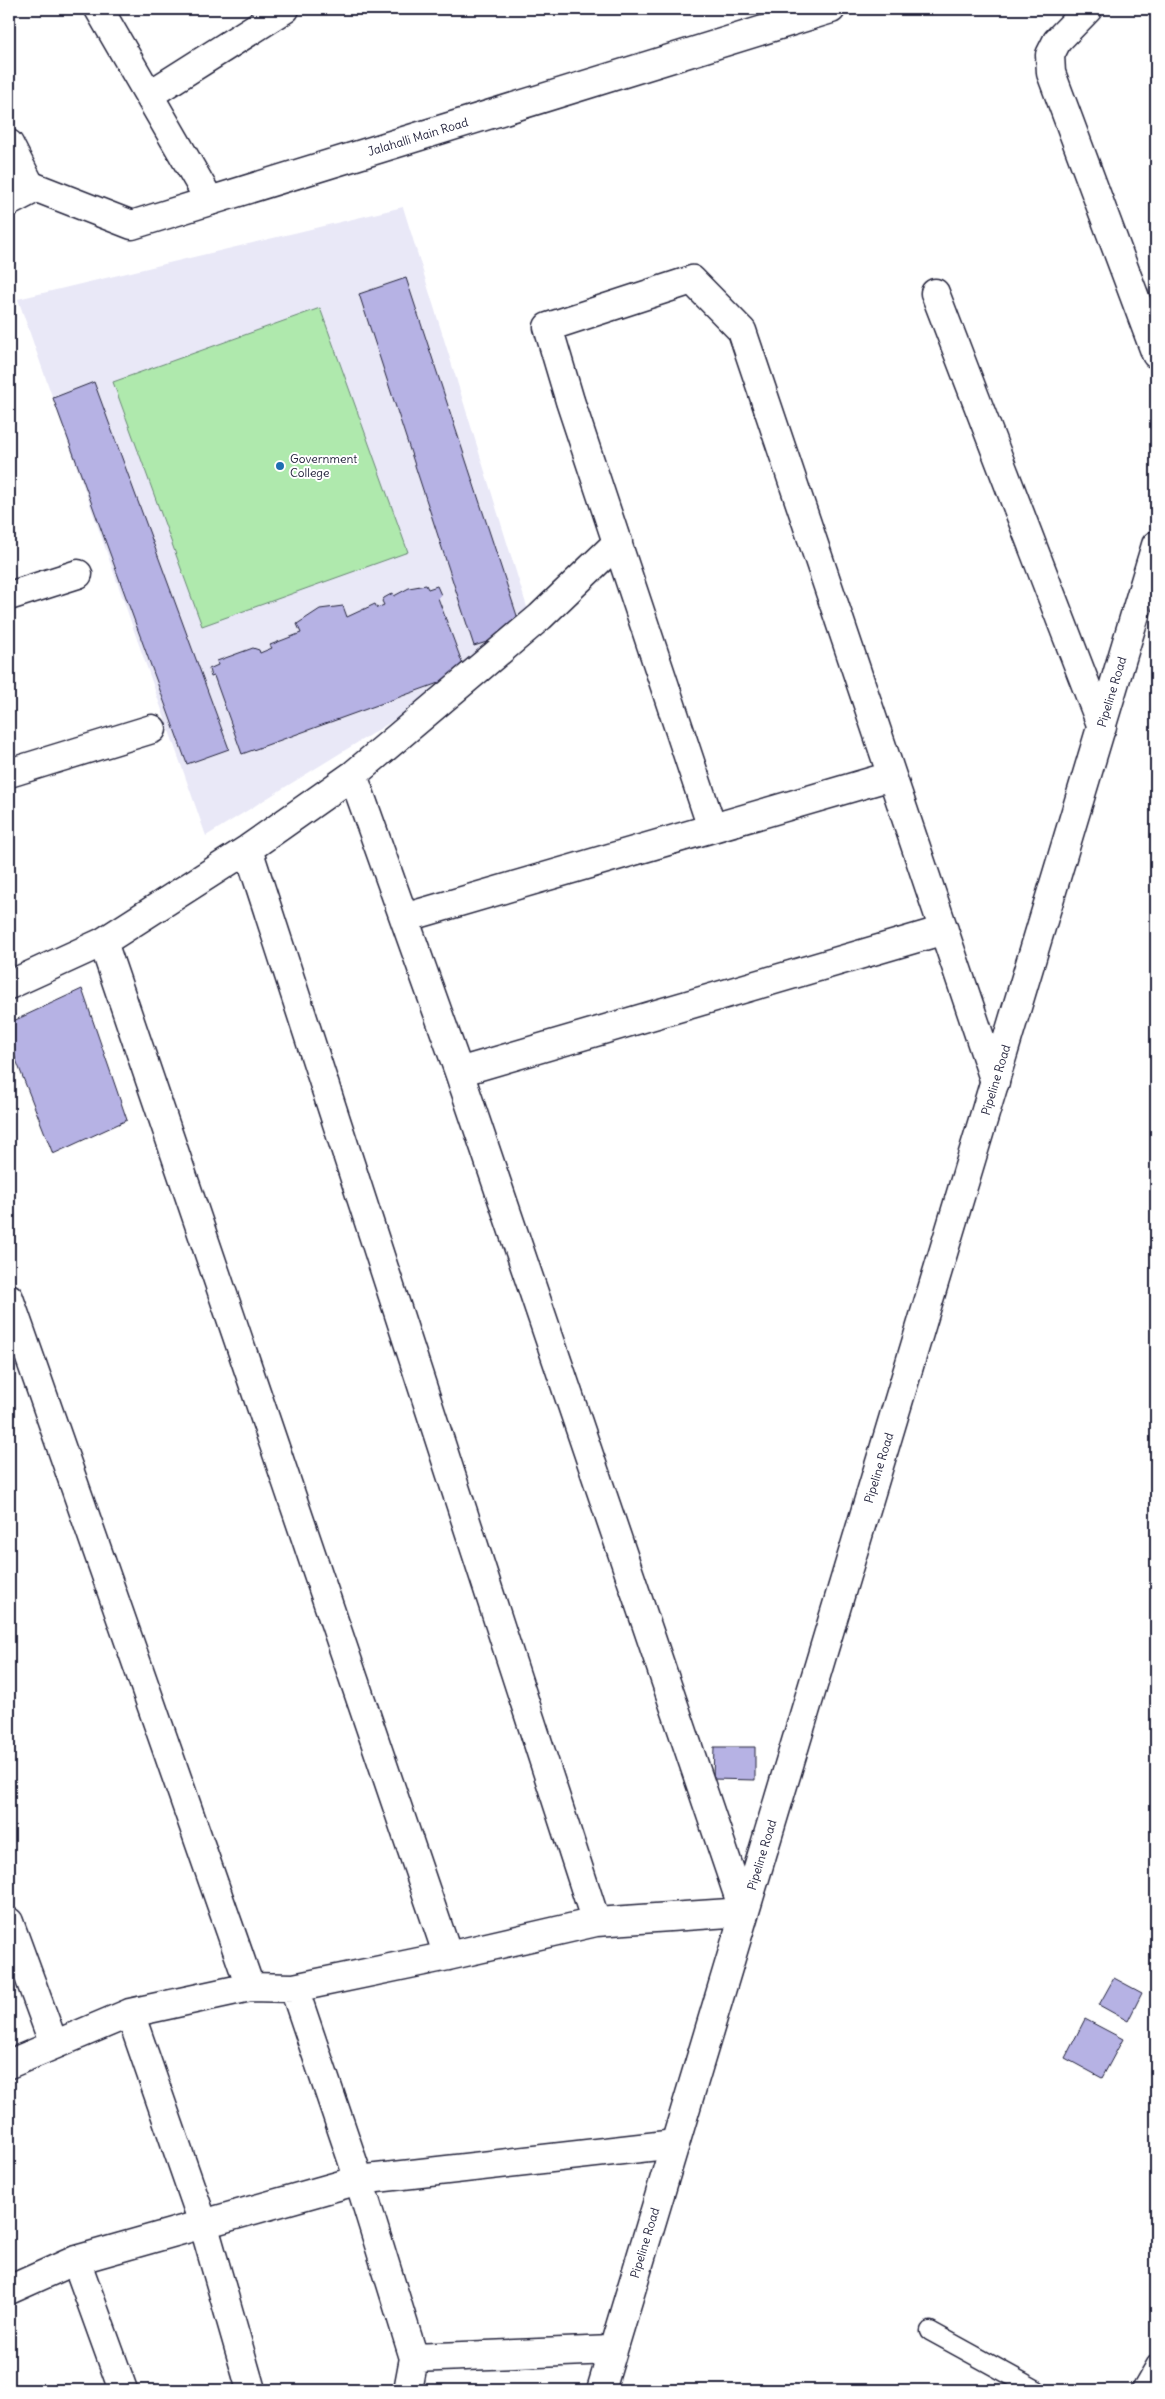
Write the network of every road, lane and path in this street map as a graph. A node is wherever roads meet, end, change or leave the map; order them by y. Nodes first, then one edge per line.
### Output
1 (99, 9) edge
2 (284, 9) edge
3 (831, 9) edge
4 (1088, 9) edge
5 (149, 94) junction
6 (9, 144) edge
7 (25, 183) edge
8 (210, 201) junction
9 (9, 202) edge
10 (935, 294) dead end
11 (1156, 354) edge
12 (618, 542) junction
13 (1156, 545) edge
14 (78, 574) dead end
15 (9, 596) edge
16 (1102, 727) junction
17 (152, 729) dead end
18 (9, 774) edge
19 (353, 775) junction
20 (891, 776) junction
21 (712, 828) junction
22 (248, 849) junction
23 (404, 918) junction
24 (944, 930) junction
25 (103, 942) junction
26 (9, 983) edge
27 (459, 1072) junction
28 (995, 1082) junction
29 (9, 1298) edge
30 (744, 1912) junction
31 (9, 1922) edge
32 (596, 1922) junction
33 (448, 1956) junction
34 (250, 1987) junction
35 (294, 1988) junction
36 (130, 2013) junction
37 (54, 2045) junction
38 (9, 2064) edge
39 (674, 2144) junction
40 (359, 2180) junction
41 (203, 2223) junction
42 (76, 2260) junction
43 (9, 2290) edge
44 (930, 2331) dead end
45 (612, 2350) junction
46 (414, 2358) junction
47 (1156, 2364) edge
48 (123, 2390) edge
49 (251, 2390) edge
50 (408, 2390) edge
51 (601, 2390) edge
52 (1036, 2390) edge
53 (1142, 2390) edge

1 - 5 street
2 - 5 street
3 - 8 street, Jalahalli Main Road
4 - 11 street
5 - 8 street
6 - 7 street
7 - 8 street, Jalahalli Main Road
7 - 9 street
10 - 16 street
12 - 19 street
12 - 20 street
12 - 21 street
13 - 16 street, Pipeline Road
14 - 15 street
16 - 28 street, Pipeline Road
17 - 18 street
19 - 22 street
19 - 23 street
20 - 21 street
20 - 24 street
21 - 23 street
22 - 25 street
22 - 32 street
23 - 27 street
24 - 27 street
24 - 28 street
25 - 26 street
25 - 33 street
27 - 30 street
28 - 30 street, Pipeline Road
29 - 34 street
30 - 32 street
30 - 39 street, Pipeline Road
31 - 37 street
32 - 33 street
33 - 35 street
34 - 35 street
34 - 36 street
35 - 40 street
36 - 37 street
36 - 41 street
37 - 38 street
39 - 40 street
39 - 45 street, Pipeline Road
40 - 41 street
40 - 46 street
41 - 42 street
41 - 49 street
42 - 43 street
42 - 48 street
44 - 52 lane
45 - 46 street
45 - 51 street, Pipeline Road
46 - 50 street
47 - 53 lane

